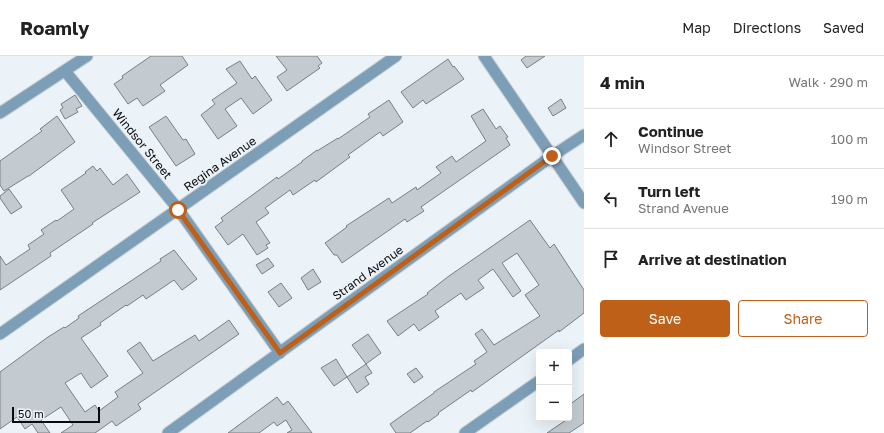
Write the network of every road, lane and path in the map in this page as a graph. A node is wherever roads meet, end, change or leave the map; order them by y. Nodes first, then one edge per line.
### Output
1 (87, 56) edge
2 (396, 56) edge
3 (484, 56) edge
4 (65, 71) junction
5 (0, 113) edge
6 (584, 135) edge
7 (552, 156) junction
8 (584, 203) edge
9 (178, 210) junction
10 (0, 334) edge
11 (584, 349) edge
12 (280, 353) junction
13 (572, 358) edge
14 (536, 383) edge
15 (168, 433) edge
16 (465, 433) edge

1 - 4 street
2 - 9 street, Regina Avenue
3 - 7 street
4 - 5 street
4 - 9 street, Windsor Street
6 - 7 street, Strand Avenue
7 - 8 street
7 - 12 street, Strand Avenue
9 - 10 street, Regina Avenue
9 - 12 street, Windsor Street
11 - 13 street
12 - 15 street, Strand Avenue
14 - 16 street

